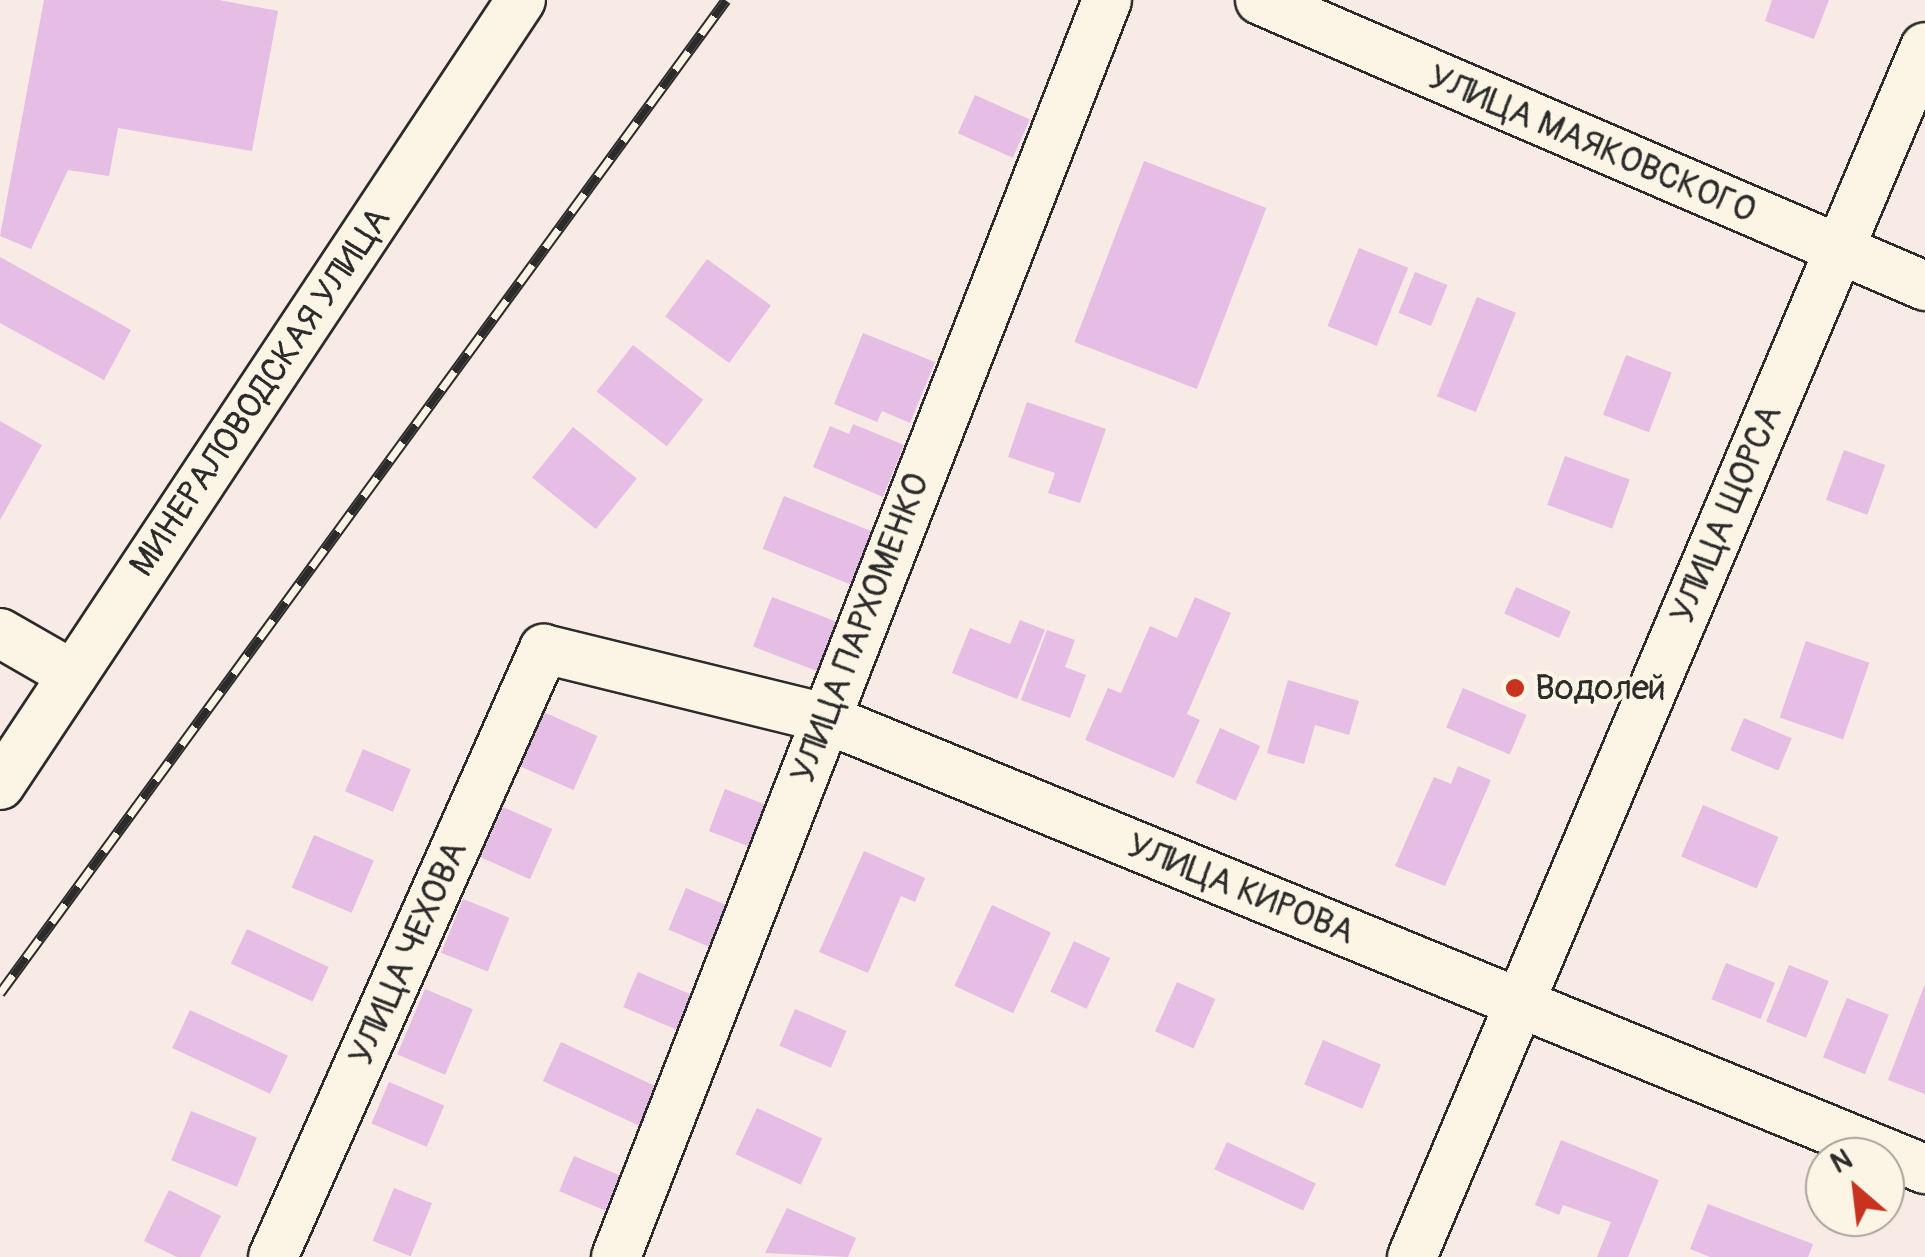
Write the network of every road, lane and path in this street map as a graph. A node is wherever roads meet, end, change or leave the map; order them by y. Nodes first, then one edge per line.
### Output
1 (521, 0) edge
2 (1107, 0) edge
3 (1260, 0) edge
4 (1925, 47) edge
5 (1838, 250) junction
6 (1925, 286) edge
7 (0, 633) edge
8 (544, 649) joint
9 (73, 675) junction
10 (824, 718) junction
11 (0, 785) edge
12 (1519, 1003) junction
13 (1925, 1169) edge
14 (272, 1257) edge
15 (616, 1257) edge
16 (1412, 1257) edge

1 - 9 street, МИНЕРАЛОВОДСКАЯ УЛИЦА
2 - 10 street, УЛИЦА ПАРХОМЕНКО
3 - 5 street, УЛИЦА МАЯКОВСКОГО
4 - 5 street, УЛИЦА ЩОРСА
5 - 6 street, УЛИЦА МАЯКОВСКОГО
5 - 12 street, УЛИЦА ЩОРСА
7 - 9 street
8 - 10 street, УЛИЦА КИРОВА
8 - 14 street, УЛИЦА ЧЕХОВА
9 - 11 street, МИНЕРАЛОВОДСКАЯ УЛИЦА
10 - 12 street, УЛИЦА КИРОВА
10 - 15 street, УЛИЦА ПАРХОМЕНКО
12 - 13 street, УЛИЦА КИРОВА
12 - 16 street, УЛИЦА ЩОРСА

